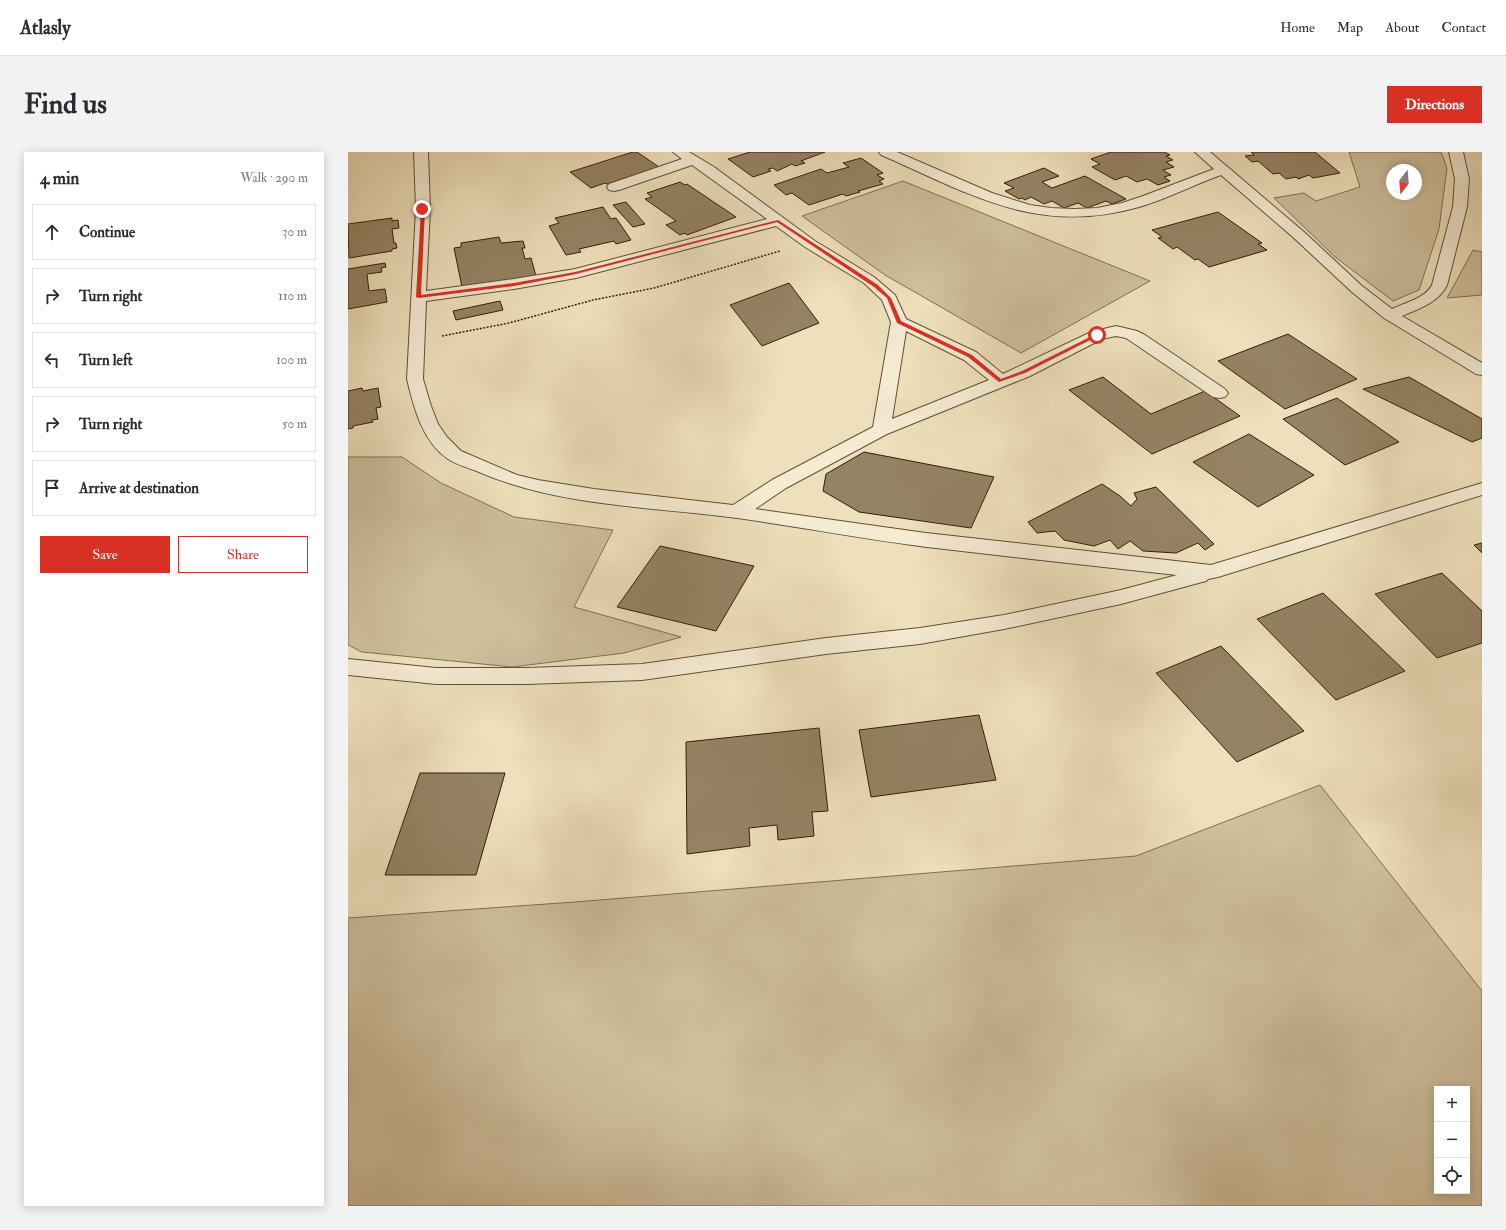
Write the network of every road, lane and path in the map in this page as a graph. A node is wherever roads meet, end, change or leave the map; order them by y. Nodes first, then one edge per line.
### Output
1 (421, 152) edge
2 (886, 152) edge
3 (1202, 152) edge
4 (1456, 152) edge
5 (687, 156) edge
6 (1223, 170) junction
7 (614, 187) dead end
8 (778, 221) junction
9 (810, 244) junction
10 (419, 297) junction
11 (1390, 315) junction
12 (899, 322) junction
13 (416, 340) junction
14 (1482, 370) edge
15 (1001, 381) junction
16 (1219, 393) dead end
17 (881, 430) junction
18 (1482, 489) edge
19 (736, 512) junction
20 (1211, 572) junction
21 (348, 666) edge

1 - 10 street
2 - 6 street
3 - 6 street
4 - 11 street
5 - 7 street
5 - 8 street
6 - 11 street
8 - 9 street
8 - 10 street
9 - 12 street
9 - 13 path
10 - 13 street
11 - 14 street
12 - 15 street
12 - 17 street
13 - 19 street
15 - 16 street
15 - 17 street
17 - 19 street
18 - 20 street
19 - 20 street
20 - 21 street

